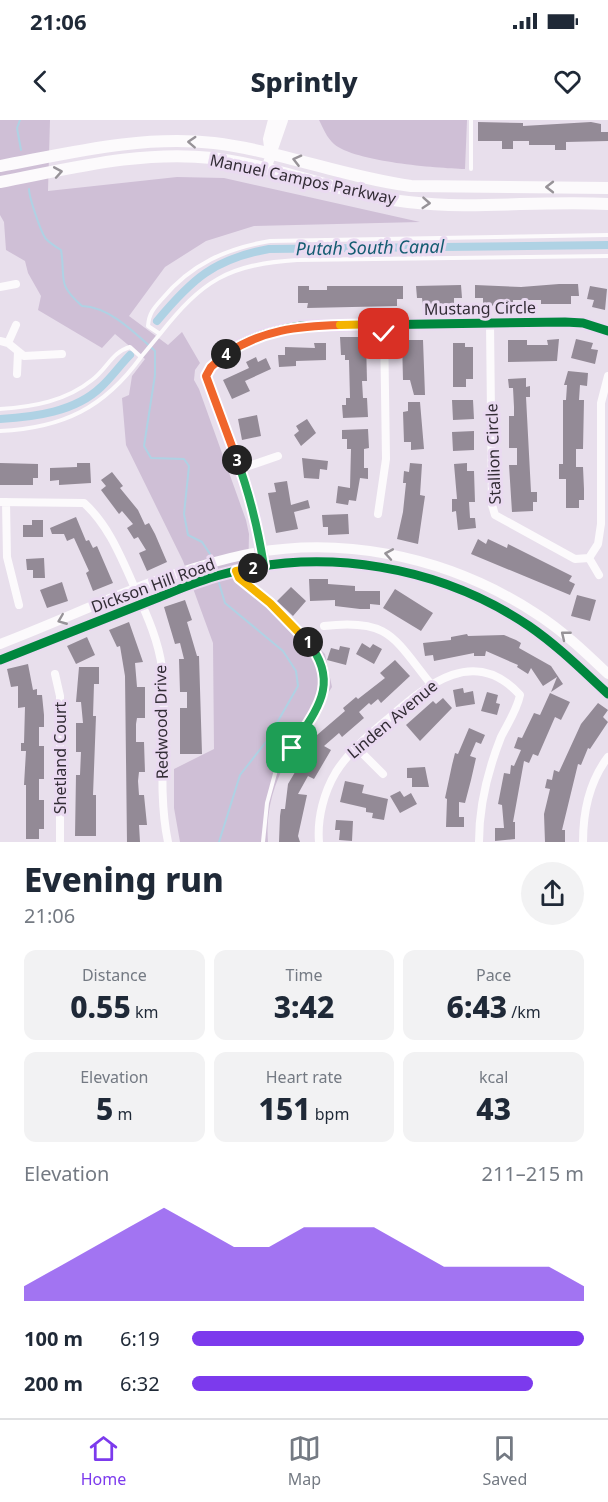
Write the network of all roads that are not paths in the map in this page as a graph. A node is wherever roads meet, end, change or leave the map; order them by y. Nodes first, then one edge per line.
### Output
1 (273, 120) edge
2 (283, 120) edge
3 (471, 120) edge
4 (270, 154) junction
5 (0, 166) edge
6 (266, 169) junction
7 (471, 169) dead end
8 (0, 182) edge
9 (608, 188) edge
10 (608, 204) edge
11 (608, 235) edge
12 (608, 256) edge
13 (16, 284) dead end
14 (0, 287) edge
15 (490, 323) junction
16 (384, 324) junction
17 (16, 325) dead end
18 (608, 331) edge
19 (158, 336) junction
20 (4, 342) edge
21 (18, 352) junction
22 (62, 354) dead end
23 (143, 356) junction
24 (17, 374) dead end
25 (608, 376) edge
26 (0, 409) edge
27 (0, 431) edge
28 (278, 456) dead end
29 (240, 470) junction
30 (3, 502) edge
31 (378, 514) dead end
32 (261, 552) junction
33 (589, 558) junction
34 (264, 566) junction
35 (236, 571) junction
36 (598, 575) dead end
37 (136, 591) junction
38 (141, 604) junction
39 (19, 605) dead end
40 (324, 626) dead end
41 (0, 644) edge
42 (0, 660) edge
43 (55, 674) dead end
44 (608, 674) edge
45 (430, 683) junction
46 (608, 694) edge
47 (356, 747) junction
48 (608, 757) edge
49 (384, 774) dead end
50 (60, 842) edge
51 (168, 842) edge
52 (263, 842) edge
53 (319, 842) edge
54 (478, 842) edge
55 (583, 842) edge

1 - 4 street
2 - 4 street
3 - 7 lane
4 -> 5 main road, Manuel Campos Parkway
4 - 6 street
9 -> 4 main road, Manuel Campos Parkway
8 -> 6 main road, Manuel Campos Parkway
6 -> 10 main road, Manuel Campos Parkway
11 - 19 lane
12 - 19 lane
13 - 14 street
15 - 16 street, Mustang Circle
15 - 18 street, Mustang Circle
15 - 33 street, Stallion Circle
16 - 29 street, Mustang Circle
16 - 31 street
17 - 20 street
19 - 23 lane
20 - 21 street
21 - 22 street
21 - 24 street
23 - 26 lane
23 - 27 lane
25 - 33 street
28 - 29 street
29 - 32 street, Mustang Circle
30 - 37 street, Redwood Drive
30 - 39 street
32 - 34 street, Mustang Circle
32 - 37 street, Dickson Hill Road
44 -> 32 street, Dickson Hill Road
33 - 36 street
34 - 35 street, Dickson Hill Road
34 - 46 street, Dickson Hill Road
35 - 38 street, Dickson Hill Road
35 - 52 lane
37 - 38 street, Redwood Drive
37 -> 41 street, Dickson Hill Road
38 - 42 street, Dickson Hill Road
38 - 51 street, Redwood Drive
40 - 45 street
43 - 50 street, Shetland Court
45 - 47 street, Linden Avenue
45 - 54 street, Linden Avenue
47 - 49 street
47 - 53 street, Linden Avenue
48 - 55 street

